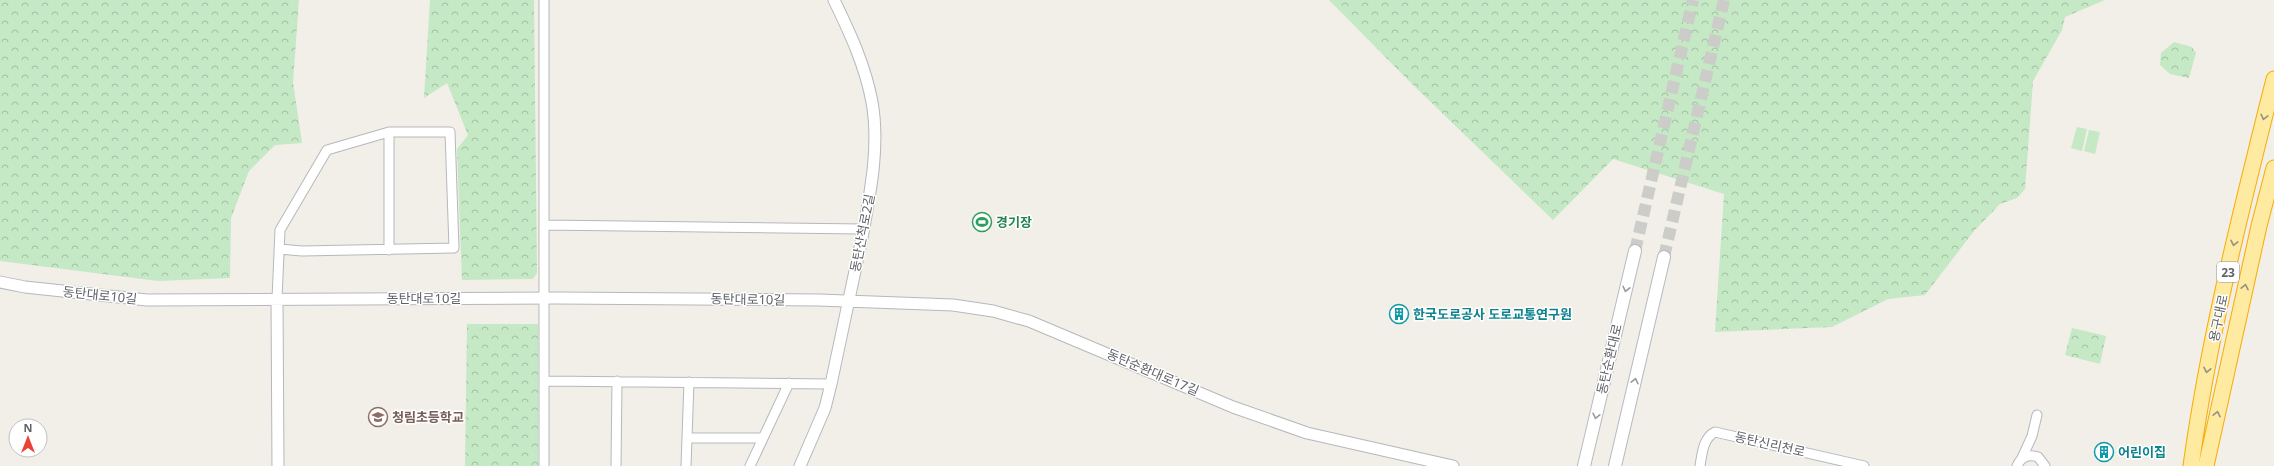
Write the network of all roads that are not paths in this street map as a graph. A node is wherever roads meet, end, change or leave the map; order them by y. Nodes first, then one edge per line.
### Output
1 (544, 0) edge
2 (834, 0) edge
3 (2274, 79) edge
4 (389, 132) junction
5 (2274, 168) edge
6 (544, 225) junction
7 (864, 229) junction
8 (279, 249) junction
9 (390, 250) junction
10 (1635, 251) tunnel mouth
11 (1664, 257) tunnel mouth
12 (0, 282) edge
13 (544, 298) junction
14 (277, 300) junction
15 (849, 301) junction
16 (545, 381) junction
17 (616, 382) junction
18 (689, 382) junction
19 (789, 383) junction
20 (831, 384) junction
21 (2037, 415) dead end
22 (2196, 431) junction
23 (2212, 435) junction
24 (2032, 436) junction
25 (687, 438) junction
26 (763, 438) junction
27 (2038, 457) junction
28 (2019, 463) edge
29 (278, 466) edge
30 (544, 466) edge
31 (616, 466) edge
32 (686, 466) edge
33 (750, 466) edge
34 (800, 466) edge
35 (1453, 466) edge
36 (1584, 466) edge
37 (1615, 466) edge
38 (1700, 466) edge
39 (1864, 466) edge
40 (2045, 466) edge
41 (2181, 466) edge
42 (2191, 466) edge
43 (2206, 466) edge
44 (2211, 466) edge

1 - 6 street
2 - 7 street, 동탄산척로2길
3 -> 22 highway, 용구대로 / 23
4 - 8 street
4 - 9 street
4 - 9 street
23 -> 5 highway, 용구대로 / 23
6 - 7 street
6 - 13 street
7 - 15 street, 동탄산척로2길
8 - 9 street
8 - 14 street
10 -> 36 main road, 동탄순환대로
37 -> 11 main road
12 - 14 street, 동탄대로10길
13 - 14 street, 동탄대로10길
13 - 15 street, 동탄대로10길
13 - 16 street
14 - 29 street
15 - 20 street, 동탄산척로2길
15 - 35 street, 동탄순환대로17길
16 - 17 street
16 - 30 street
17 - 18 street
17 - 31 street
18 - 19 street
18 - 25 street
19 - 20 street
19 - 26 street
20 - 34 street, 동탄산척로2길
21 - 24 street
22 - 41 highway
22 - 42 highway, 용구대로 / 23
23 - 43 highway, 용구대로 / 23
23 - 44 highway
24 - 27 street
24 - 28 street
25 - 26 street
25 - 32 street
26 - 33 street
27 - 28 street
27 - 40 street
38 - 39 street, 동탄신리천로

